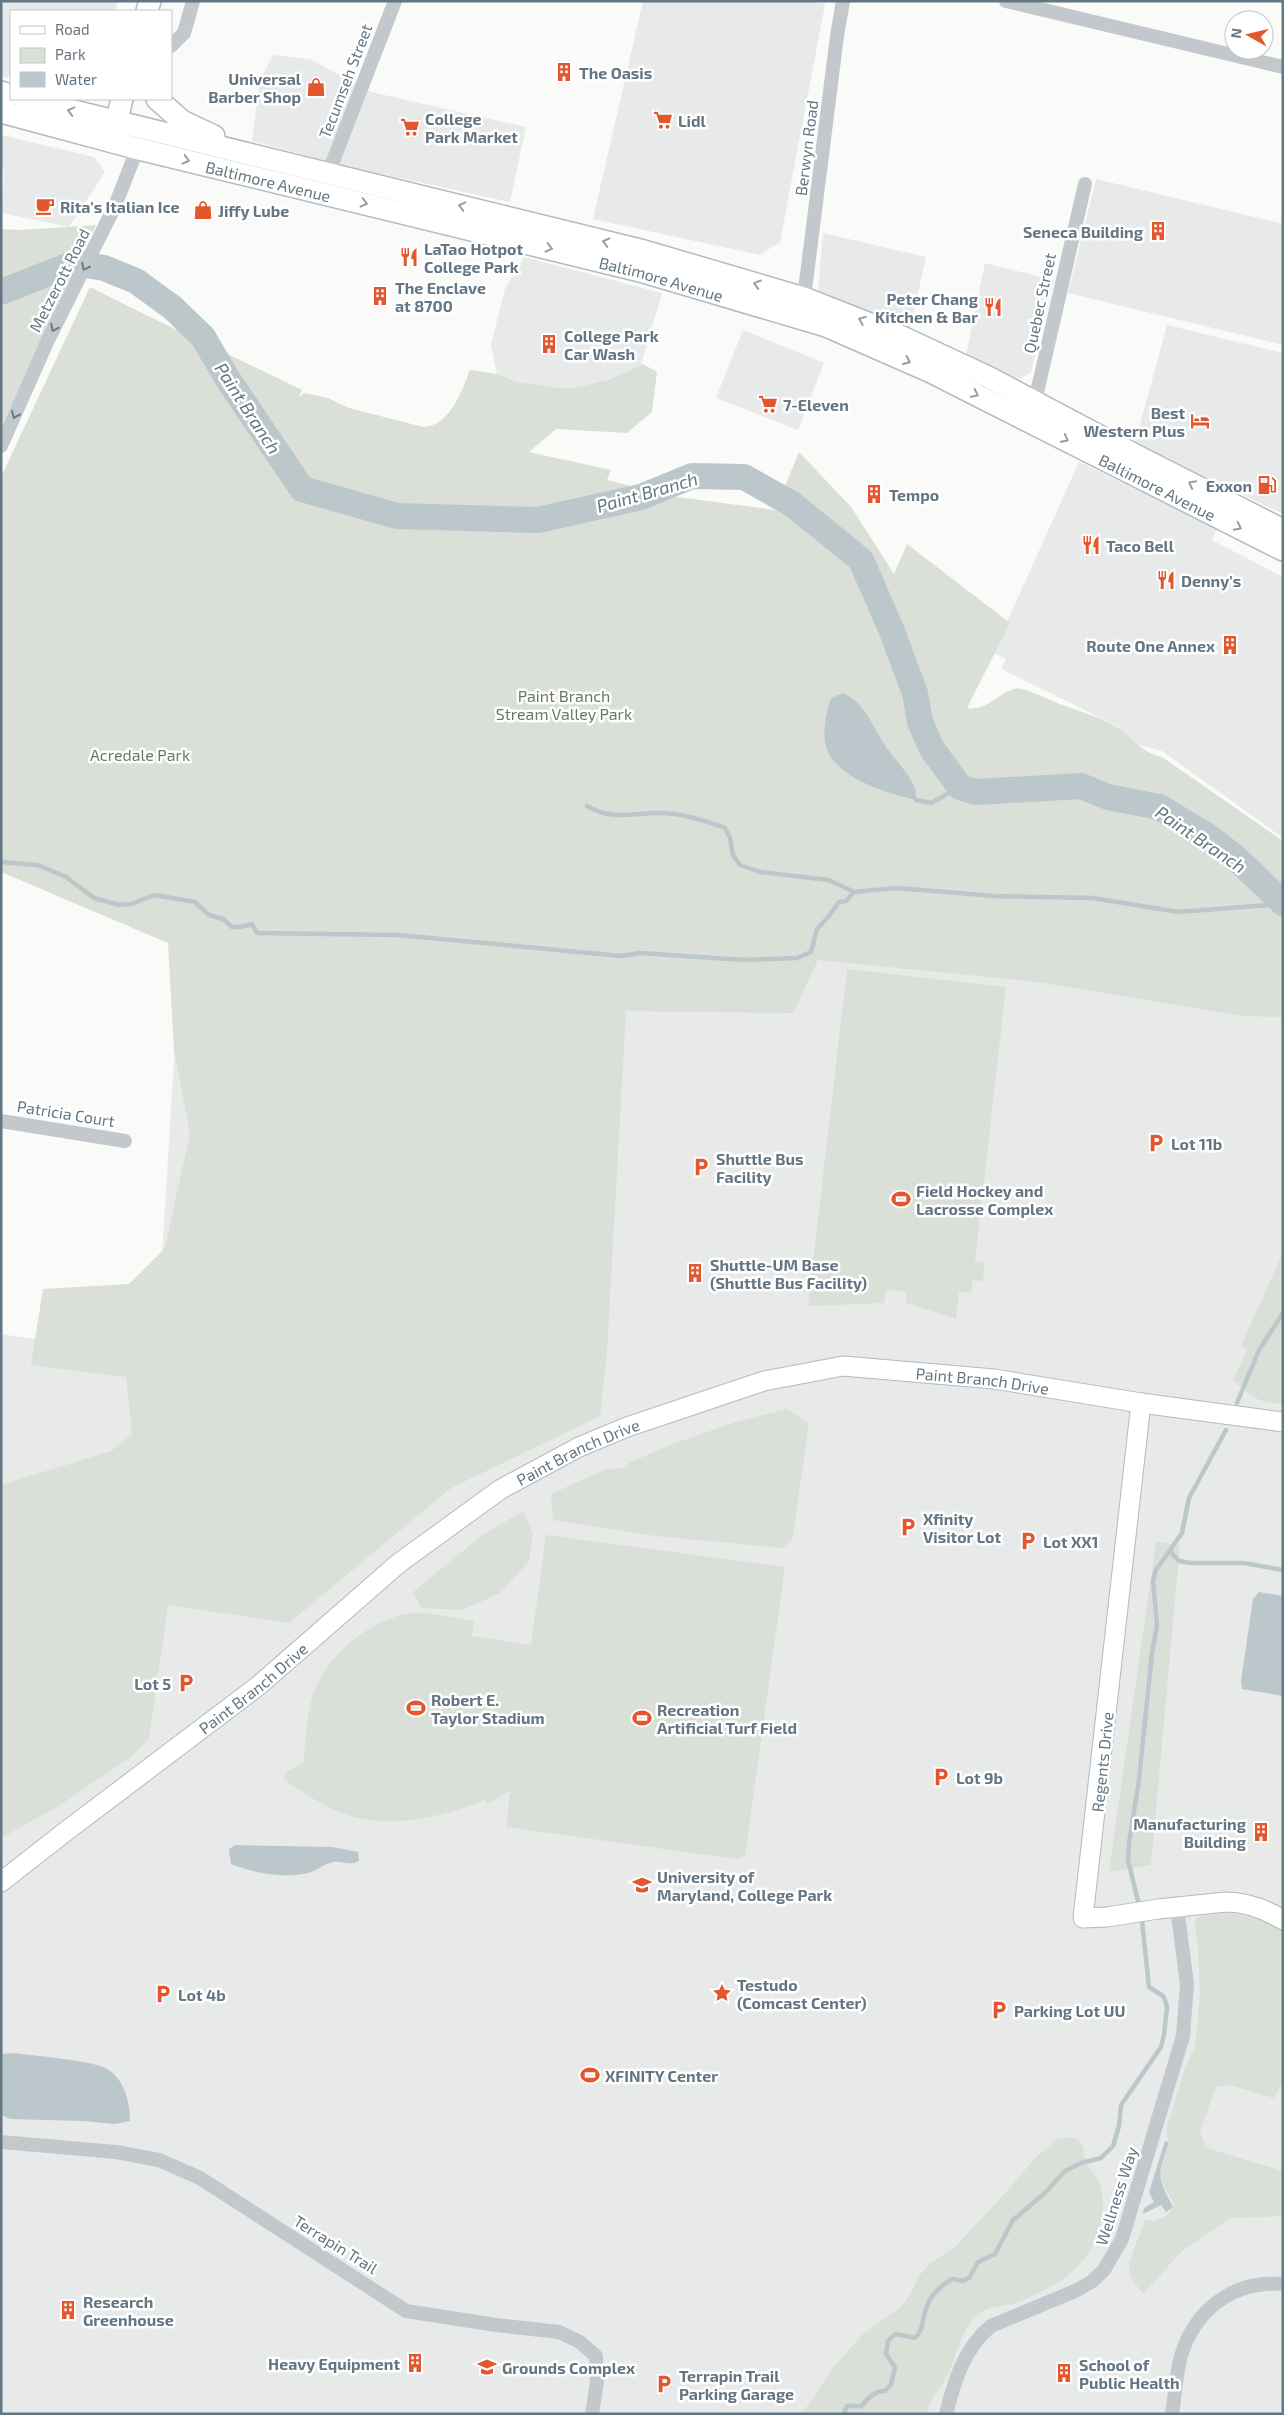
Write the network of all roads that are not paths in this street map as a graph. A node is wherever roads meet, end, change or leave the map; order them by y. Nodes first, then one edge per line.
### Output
1 (194, 1) edge
2 (395, 1) edge
3 (843, 1) edge
4 (1006, 1) edge
5 (172, 45) edge
6 (1283, 67) edge
7 (16, 100) edge
8 (122, 100) edge
9 (158, 100) edge
10 (114, 132) junction
11 (142, 139) junction
12 (257, 156) junction
13 (328, 174) junction
14 (1084, 184) dead end
15 (804, 298) junction
16 (1035, 401) junction
17 (1, 446) edge
18 (1283, 530) edge
19 (1283, 550) edge
20 (1, 1121) edge
21 (125, 1141) dead end
22 (1141, 1403) junction
23 (1283, 1422) edge
24 (1, 1882) edge
25 (1177, 1907) junction
26 (1283, 1920) edge
27 (1, 2142) edge
28 (1283, 2284) edge
29 (592, 2414) edge
30 (946, 2414) edge
31 (1172, 2414) edge

1 - 5 street
2 - 13 street, Tecumseh Street
3 - 15 street, Berwyn Road
4 - 6 street
7 - 10 main road, Baltimore Avenue
8 - 10 main road
9 - 12 main road
10 - 11 main road, Baltimore Avenue
11 - 12 main road, Baltimore Avenue
11 -> 17 street, Metzerott Road
11 -> 19 main road, Baltimore Avenue
12 - 13 main road, Baltimore Avenue
15 -> 13 main road, Baltimore Avenue
14 - 16 street, Quebec Street
16 -> 15 main road, Baltimore Avenue
18 -> 16 main road, Baltimore Avenue
20 - 21 street, Patricia Court
22 - 23 street, Paint Branch Drive
22 - 24 street, Paint Branch Drive
22 - 25 street, Regents Drive
25 - 26 street, Regents Drive
25 - 30 street, Wellness Way
27 - 29 street, Terrapin Trail
28 - 31 street

